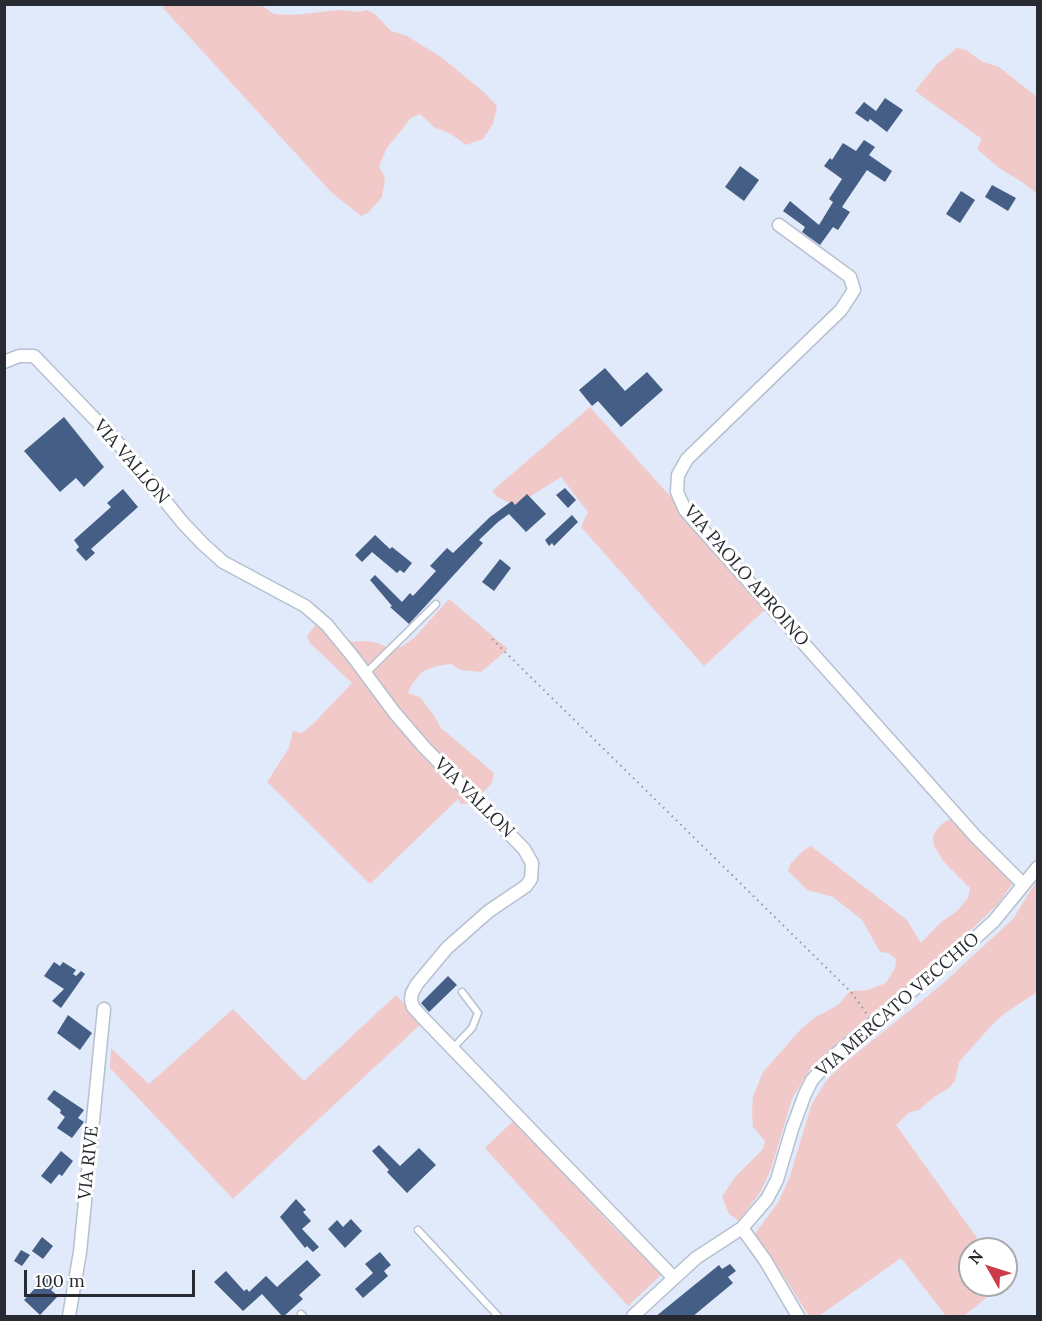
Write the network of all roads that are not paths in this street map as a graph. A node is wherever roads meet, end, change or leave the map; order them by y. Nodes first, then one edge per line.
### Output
1 (779, 225) dead end
2 (4, 362) edge
3 (436, 604) dead end
4 (366, 673) junction
5 (1038, 867) edge
6 (1021, 885) junction
7 (462, 992) dead end
8 (104, 1009) dead end
9 (453, 1048) junction
10 (742, 1228) junction
11 (418, 1230) dead end
12 (674, 1278) junction
13 (69, 1317) edge
14 (498, 1317) edge
15 (633, 1317) edge
16 (798, 1317) edge

1 - 6 street, VIA PAOLO APROINO
2 - 4 street, VIA VALLON
3 - 4 lane
4 - 9 street, VIA VALLON
5 - 6 street
6 - 10 street, VIA MERCATO VECCHIO
7 - 9 lane
8 - 13 street, VIA RIVE
9 - 12 street, VIA VALLON
10 - 12 street, VIA MERCATO VECCHIO
10 - 16 street
11 - 14 lane
12 - 15 street, VIA MERCATO VECCHIO

